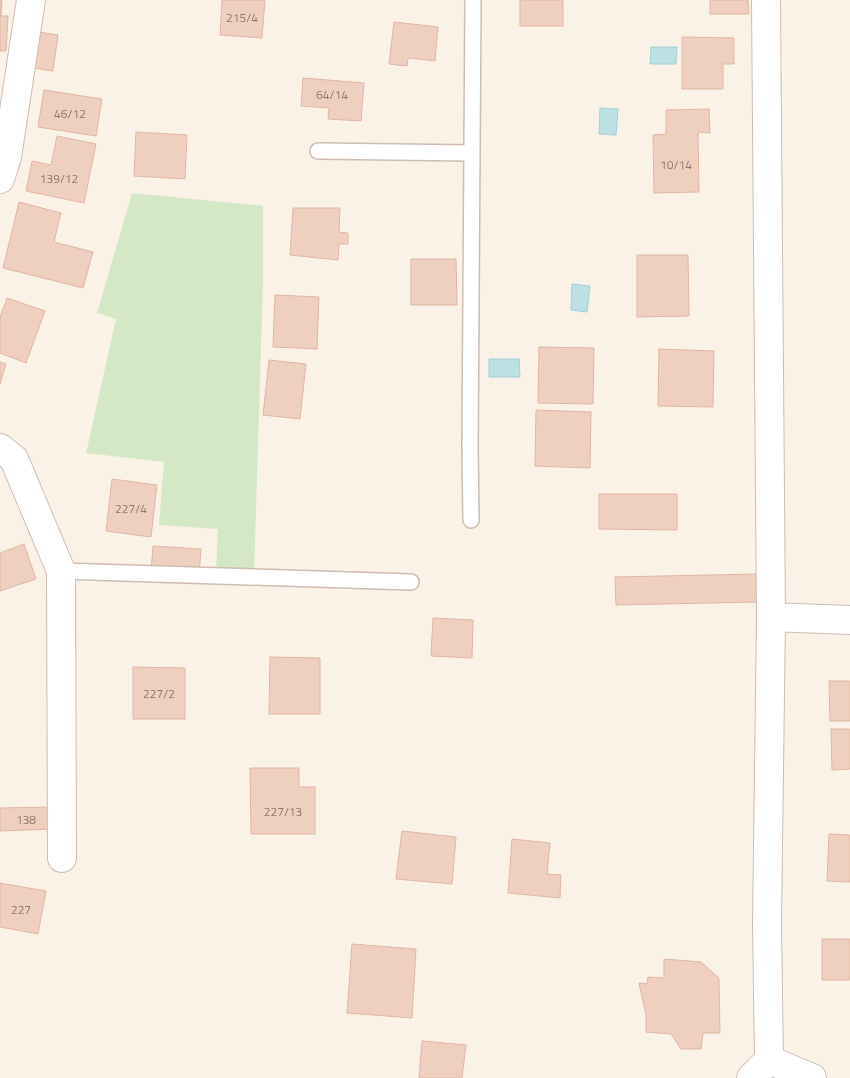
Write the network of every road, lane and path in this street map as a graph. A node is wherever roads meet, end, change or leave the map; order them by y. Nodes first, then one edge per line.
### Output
1 (31, 0) edge
2 (473, 0) edge
3 (766, 0) edge
4 (318, 151) dead end
5 (472, 153) junction
6 (2, 165) edge
7 (0, 448) edge
8 (471, 520) dead end
9 (60, 571) junction
10 (411, 582) dead end
11 (771, 617) junction
12 (850, 620) edge
13 (62, 858) dead end
14 (760, 1069) edge
15 (812, 1078) edge

1 - 6 street
2 - 5 lane
3 - 11 street
4 - 5 lane
5 - 8 lane
7 - 9 street
9 - 10 lane
9 - 13 street
11 - 12 street
11 - 14 street
14 - 15 street

